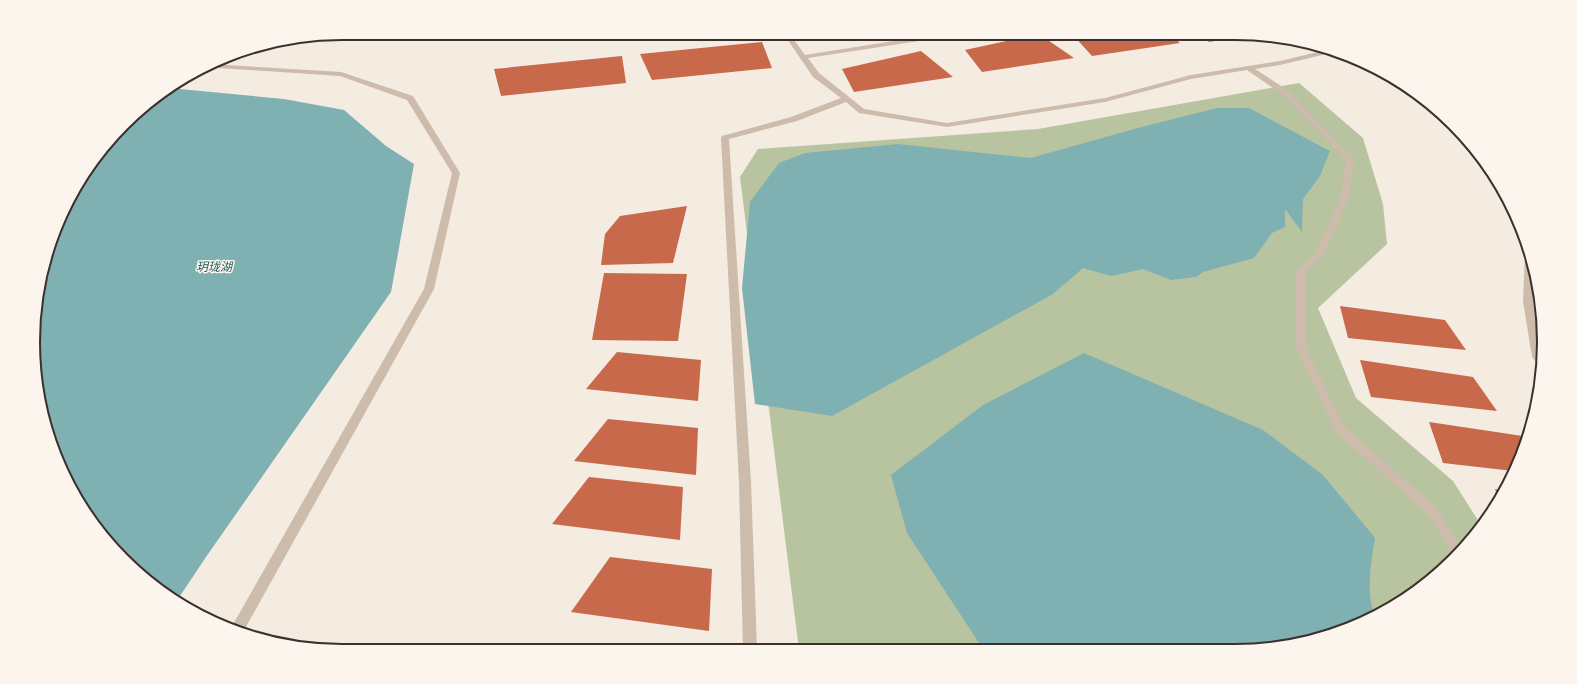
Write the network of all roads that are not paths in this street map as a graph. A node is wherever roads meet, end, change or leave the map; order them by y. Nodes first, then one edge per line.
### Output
1 (791, 40) edge
2 (913, 40) edge
3 (1322, 53) edge
4 (804, 57) junction
5 (218, 67) edge
6 (1248, 68) junction
7 (846, 99) junction
8 (1529, 274) edge
9 (1536, 353) edge
10 (1455, 549) edge
11 (239, 626) edge
12 (750, 644) edge

1 - 4 street
2 - 4 street
3 - 6 street
4 - 7 street
5 - 11 street
6 - 7 street
6 - 10 street
7 - 12 street
8 - 9 street

